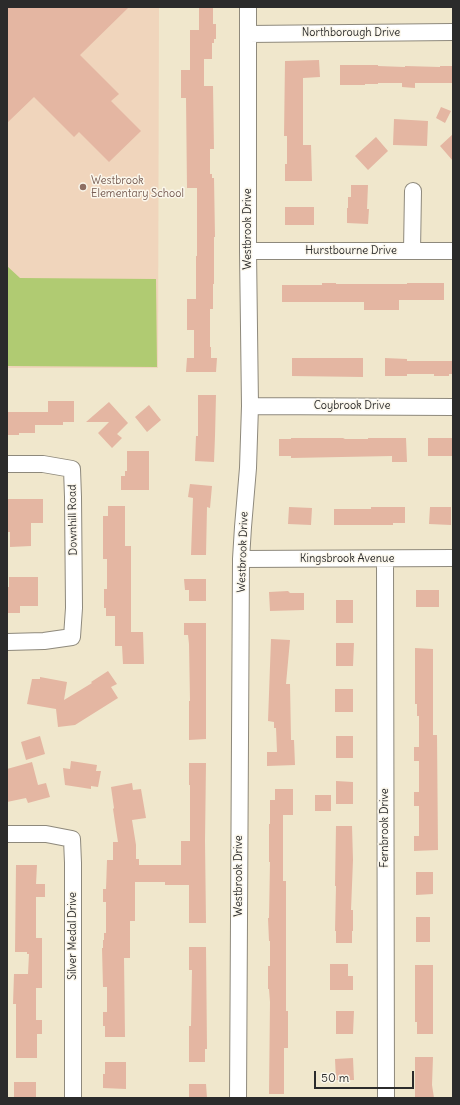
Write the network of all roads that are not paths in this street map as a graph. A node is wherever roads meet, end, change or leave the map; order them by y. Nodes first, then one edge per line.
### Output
1 (248, 7) edge
2 (453, 32) edge
3 (248, 34) junction
4 (412, 191) dead end
5 (248, 251) junction
6 (412, 251) junction
7 (453, 251) edge
8 (250, 406) junction
9 (453, 407) edge
10 (7, 464) edge
11 (453, 558) edge
12 (241, 559) junction
13 (385, 559) junction
14 (7, 642) edge
15 (7, 834) edge
16 (73, 1098) edge
17 (238, 1098) edge
18 (386, 1098) edge

1 - 3 street, Westbrook Drive
2 - 3 street, Northborough Drive
3 - 5 street, Westbrook Drive
4 - 6 street
5 - 6 street, Hurstbourne Drive
5 - 8 street, Westbrook Drive
6 - 7 street, Hurstbourne Drive
8 - 9 street, Coybrook Drive
8 - 12 street, Westbrook Drive
10 - 14 street, Downhill Road
11 - 13 street, Kingsbrook Avenue
12 - 13 street, Kingsbrook Avenue
12 - 17 street, Westbrook Drive
13 - 18 street, Fernbrook Drive
15 - 16 street, Silver Medal Drive

